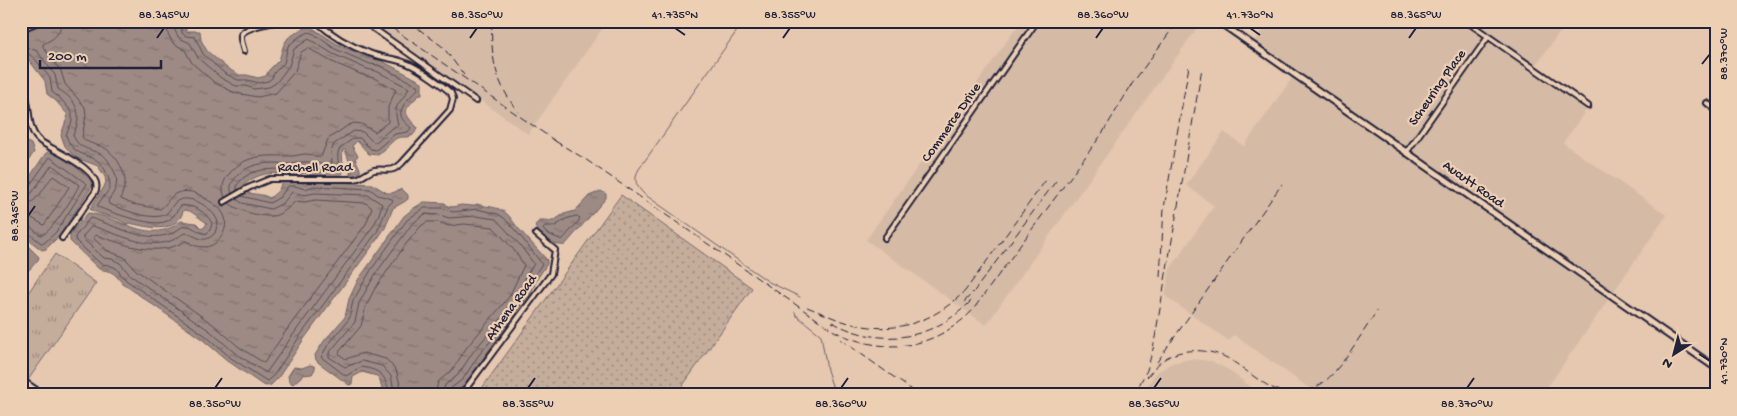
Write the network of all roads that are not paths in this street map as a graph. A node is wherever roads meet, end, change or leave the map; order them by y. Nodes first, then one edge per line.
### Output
1 (41, 21) edge
2 (278, 21) edge
3 (316, 21) edge
4 (363, 21) edge
5 (1037, 21) edge
6 (1218, 21) edge
7 (1466, 21) edge
8 (264, 23) edge
9 (21, 29) edge
10 (1488, 37) junction
11 (244, 51) dead end
12 (21, 87) edge
13 (476, 102) dead end
14 (1707, 103) dead end
15 (1588, 106) dead end
16 (1716, 110) edge
17 (1406, 153) junction
18 (224, 202) dead end
19 (536, 234) dead end
20 (62, 238) dead end
21 (885, 238) dead end
22 (1716, 368) edge
23 (21, 380) edge
24 (43, 395) edge
25 (461, 395) edge

1 - 9 street
2 - 8 street
3 - 18 street, Rachell Road
4 - 13 street
5 - 21 street, Commerce Drive
6 - 17 street, Aucutt Road
7 - 10 street
8 - 11 street
10 - 15 street
10 - 17 street, Scheuring Place
12 - 20 street
14 - 16 street
17 - 22 street, Aucutt Road
19 - 25 street, Athena Road
23 - 24 street

